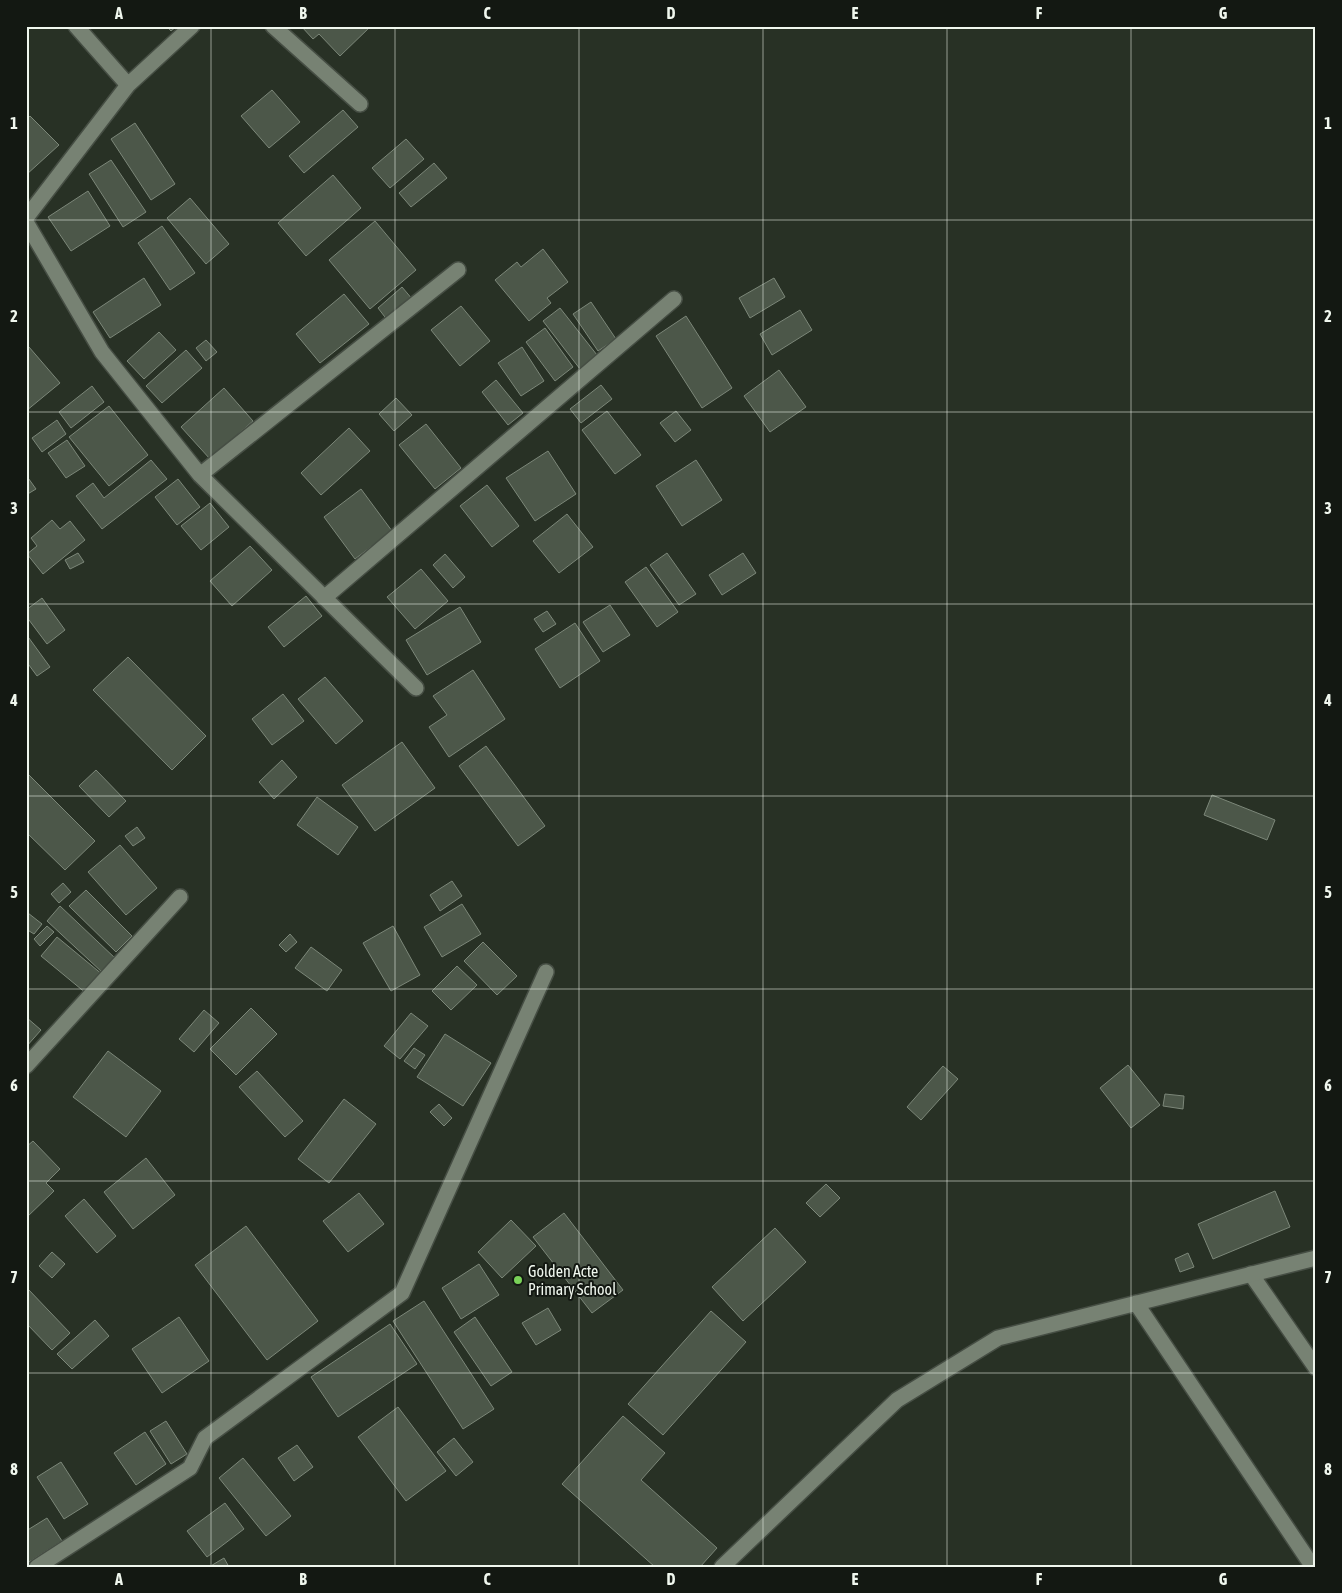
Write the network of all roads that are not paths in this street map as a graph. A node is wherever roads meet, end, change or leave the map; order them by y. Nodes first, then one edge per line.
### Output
1 (76, 26) edge
2 (192, 26) edge
3 (273, 26) edge
4 (128, 85) junction
5 (360, 104) dead end
6 (26, 220) edge
7 (458, 270) dead end
8 (674, 299) dead end
9 (200, 474) junction
10 (324, 598) junction
11 (416, 688) dead end
12 (180, 898) dead end
13 (546, 972) dead end
14 (26, 1066) edge
15 (1316, 1258) edge
16 (1251, 1274) junction
17 (1136, 1303) junction
18 (1316, 1368) edge
19 (36, 1567) edge
20 (722, 1567) edge
21 (1313, 1567) edge

1 - 4 street
2 - 4 street
3 - 5 street
4 - 6 street
6 - 9 street
7 - 9 street
8 - 10 street
9 - 10 street
10 - 11 street
12 - 14 street
13 - 19 street
15 - 16 street
16 - 17 street
16 - 18 street
17 - 20 street
17 - 21 street

